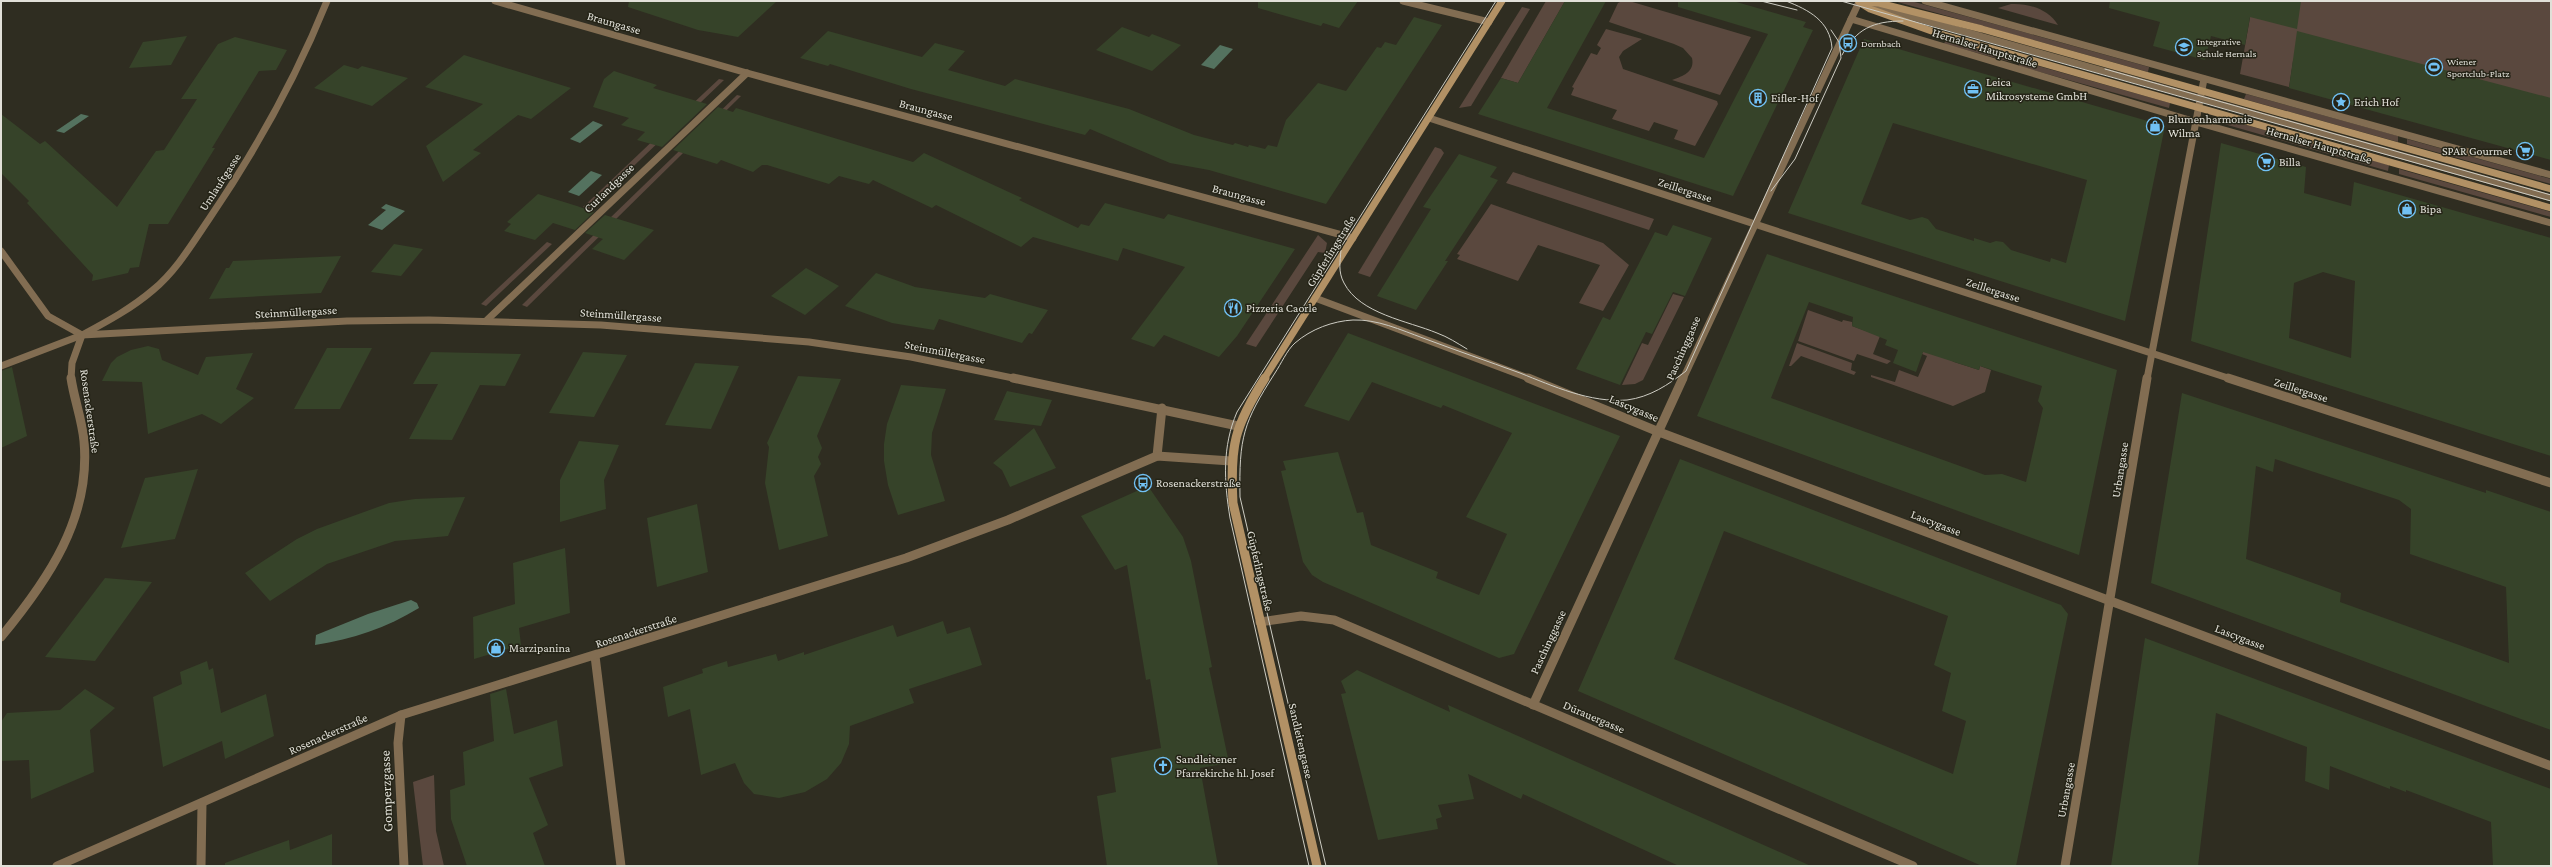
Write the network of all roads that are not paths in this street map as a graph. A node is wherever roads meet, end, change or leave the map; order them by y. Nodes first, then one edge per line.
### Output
1 (327, 1) edge
2 (495, 1) edge
3 (1403, 1) edge
4 (1502, 1) edge
5 (1925, 1) edge
6 (1857, 2) edge
7 (1851, 19) junction
8 (1489, 22) junction
9 (747, 73) junction
10 (2204, 79) junction
11 (2202, 91) junction
12 (2200, 99) junction
13 (2198, 108) junction
14 (1429, 118) junction
15 (2196, 122) junction
16 (2551, 175) edge
17 (2551, 189) edge
18 (2551, 198) edge
19 (2551, 208) edge
20 (2551, 223) edge
21 (1752, 224) junction
22 (1353, 238) junction
23 (1, 251) edge
24 (1315, 298) junction
25 (487, 320) junction
26 (82, 335) junction
27 (2151, 354) junction
28 (1, 366) edge
29 (1162, 408) junction
30 (1238, 426) junction
31 (1660, 432) junction
32 (1156, 456) junction
33 (1231, 461) junction
34 (2551, 483) edge
35 (2110, 601) junction
36 (1260, 622) junction
37 (1, 637) edge
38 (594, 656) junction
39 (1532, 705) junction
40 (402, 715) junction
41 (2551, 766) edge
42 (202, 803) junction
43 (56, 866) edge
44 (201, 866) edge
45 (404, 866) edge
46 (621, 866) edge
47 (1317, 866) edge
48 (1913, 866) edge
49 (2065, 866) edge

1 - 26 street, Umlauftgasse
2 - 9 street, Braungasse
3 - 8 street
4 - 8 main road, Güpferlingstraße
5 - 10 street
6 - 7 street, Paschinggasse
6 - 11 main road, Hernalser Hauptstraße
6 - 12 street
6 - 13 main road, Hernalser Hauptstraße
7 - 15 street, Hernalser Hauptstraße
7 - 21 street, Paschinggasse
8 - 14 main road, Güpferlingstraße
9 - 22 street, Braungasse
9 - 25 street, Curlandgasse
10 - 11 street, Urbangasse
10 - 16 street
11 - 12 street, Urbangasse
11 - 17 main road, Hernalser Hauptstraße
12 - 13 street, Urbangasse
12 - 18 street
13 - 15 street, Urbangasse
13 - 19 main road, Hernalser Hauptstraße
14 - 21 street, Zeillergasse
14 - 22 main road, Güpferlingstraße
15 - 20 street, Hernalser Hauptstraße
15 - 27 street, Urbangasse
21 - 27 street, Zeillergasse
21 - 31 street, Paschinggasse
22 - 24 main road, Güpferlingstraße
23 - 26 street
24 - 30 main road, Güpferlingstraße
24 - 31 street, Lascygasse
25 - 26 street, Steinmüllergasse
25 - 29 street, Steinmüllergasse
26 - 28 street, Steinmüllergasse
26 - 37 street, Rosenackerstraße
27 - 34 street, Zeillergasse
27 - 35 street, Urbangasse
29 - 30 street, Steinmüllergasse
29 - 32 street
30 - 33 main road, Güpferlingstraße
31 - 35 street, Lascygasse
31 - 39 street, Paschinggasse
32 - 33 street, Rosenackerstraße
32 - 38 street, Rosenackerstraße
33 - 36 main road, Güpferlingstraße
35 - 41 street, Lascygasse
35 - 49 street, Urbangasse
36 - 39 street, Dürauergasse
36 - 47 main road, Sandleitengasse
38 - 40 street, Rosenackerstraße
38 - 46 street
39 - 48 street, Dürauergasse
40 - 42 street, Rosenackerstraße
40 - 45 street, Gomperzgasse
42 - 43 street, Rosenackerstraße
42 - 44 street

